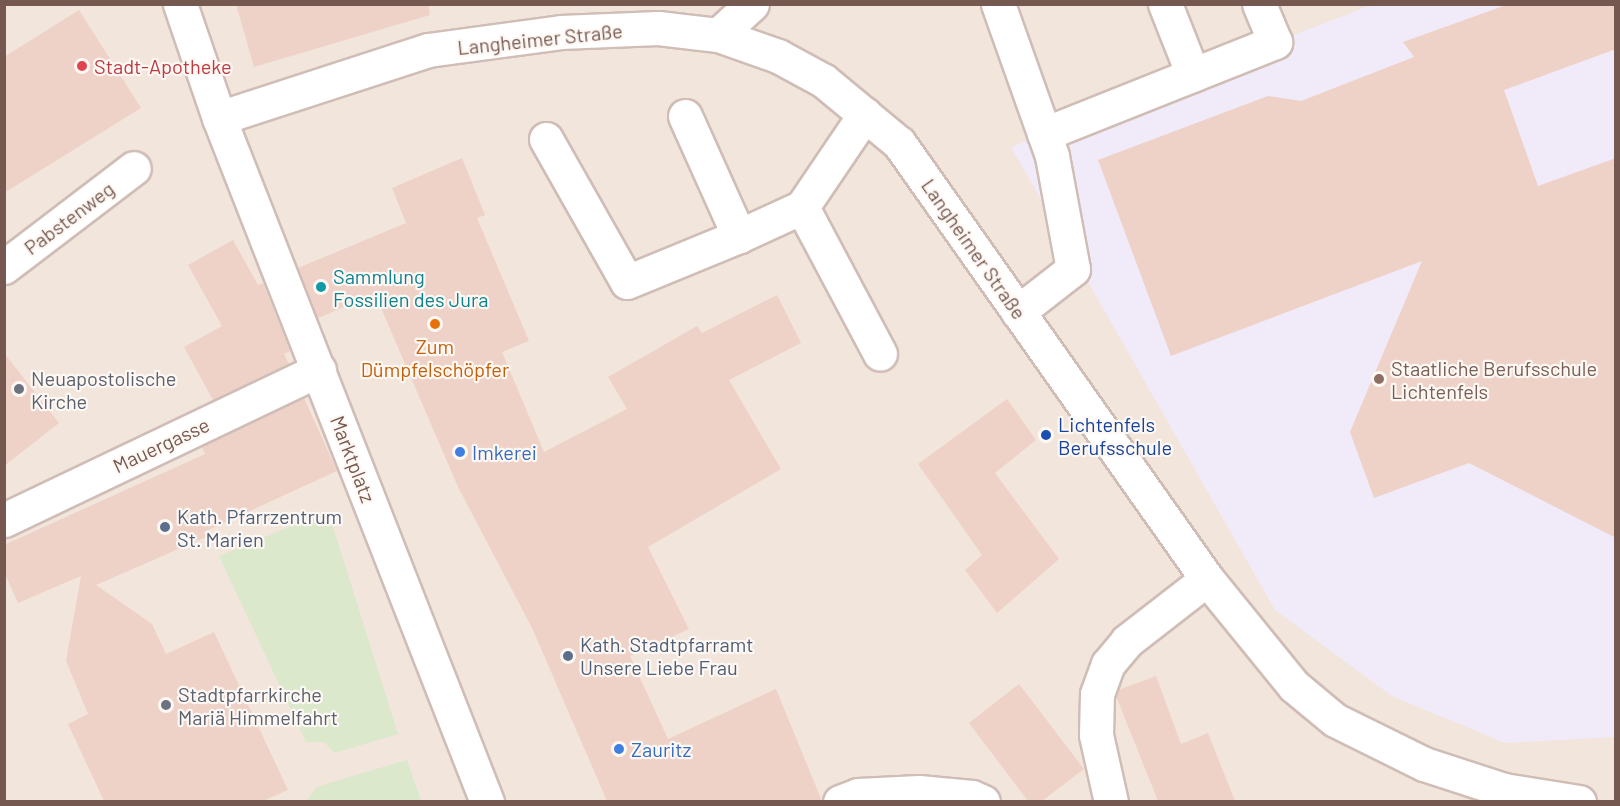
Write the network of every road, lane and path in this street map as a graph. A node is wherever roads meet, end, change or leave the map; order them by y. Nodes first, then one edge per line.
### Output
1 (180, 4) edge
2 (752, 4) edge
3 (998, 4) edge
4 (1165, 4) edge
5 (1259, 4) edge
6 (718, 35) junction
7 (1193, 75) junction
8 (865, 114) junction
9 (685, 116) dead end
10 (219, 118) junction
11 (1044, 134) junction
12 (546, 139) dead end
13 (134, 168) dead end
14 (802, 207) junction
15 (739, 236) junction
16 (4, 267) edge
17 (1018, 312) junction
18 (880, 354) dead end
19 (319, 370) junction
20 (4, 520) edge
21 (1207, 579) junction
22 (1507, 796) edge
23 (487, 801) edge
24 (840, 801) edge
25 (983, 801) edge
26 (1111, 801) edge
27 (1580, 801) edge

1 - 10 street, Marktplatz
2 - 6 street
3 - 11 street
4 - 7 street
5 - 7 street
6 - 8 street, Langheimer Straße
6 - 10 street, Langheimer Straße
7 - 11 street
8 - 14 street
8 - 17 street, Langheimer Straße
9 - 15 street
10 - 19 street, Marktplatz
11 - 17 street
12 - 15 street
13 - 16 street, Pabstenweg
14 - 15 street
14 - 18 street
17 - 21 street, Langheimer Straße
19 - 20 street, Mauergasse
19 - 23 street, Marktplatz
21 - 22 street, Langheimer Straße
21 - 26 street
22 - 27 street, Langheimer Straße
24 - 25 street

